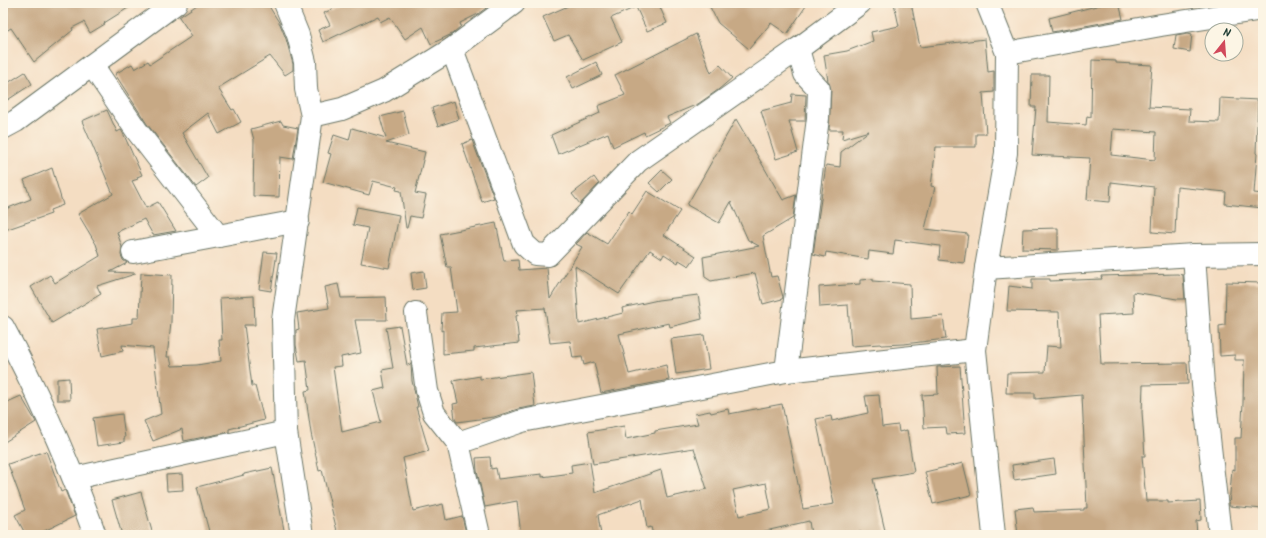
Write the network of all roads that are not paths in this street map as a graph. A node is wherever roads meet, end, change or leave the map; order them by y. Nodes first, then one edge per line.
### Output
1 (176, 3) edge
2 (285, 3) edge
3 (514, 3) edge
4 (860, 3) edge
5 (987, 3) edge
6 (1263, 9) edge
7 (452, 48) junction
8 (798, 49) junction
9 (1007, 53) junction
10 (92, 65) junction
11 (312, 116) junction
12 (3, 128) edge
13 (298, 221) junction
14 (218, 236) junction
15 (134, 252) dead end
16 (1263, 254) edge
17 (1194, 255) junction
18 (986, 268) junction
19 (416, 313) dead end
20 (3, 327) edge
21 (975, 350) junction
22 (786, 371) junction
23 (286, 432) junction
24 (458, 443) junction
25 (74, 478) junction
26 (95, 535) edge
27 (302, 535) edge
28 (478, 535) edge
29 (994, 535) edge
30 (1220, 535) edge

1 - 10 street
2 - 11 street
3 - 7 street
4 - 8 street
5 - 9 street
6 - 9 street
7 - 8 street
7 - 11 street
8 - 22 street
9 - 18 street
10 - 12 street
10 - 14 street
11 - 13 street
13 - 14 street
13 - 23 street
14 - 15 street
16 - 17 street
17 - 18 street
17 - 30 street
18 - 21 street
19 - 24 street
20 - 25 street
21 - 22 street
21 - 29 street
22 - 24 street
23 - 25 street
23 - 27 street
24 - 28 street
25 - 26 street

